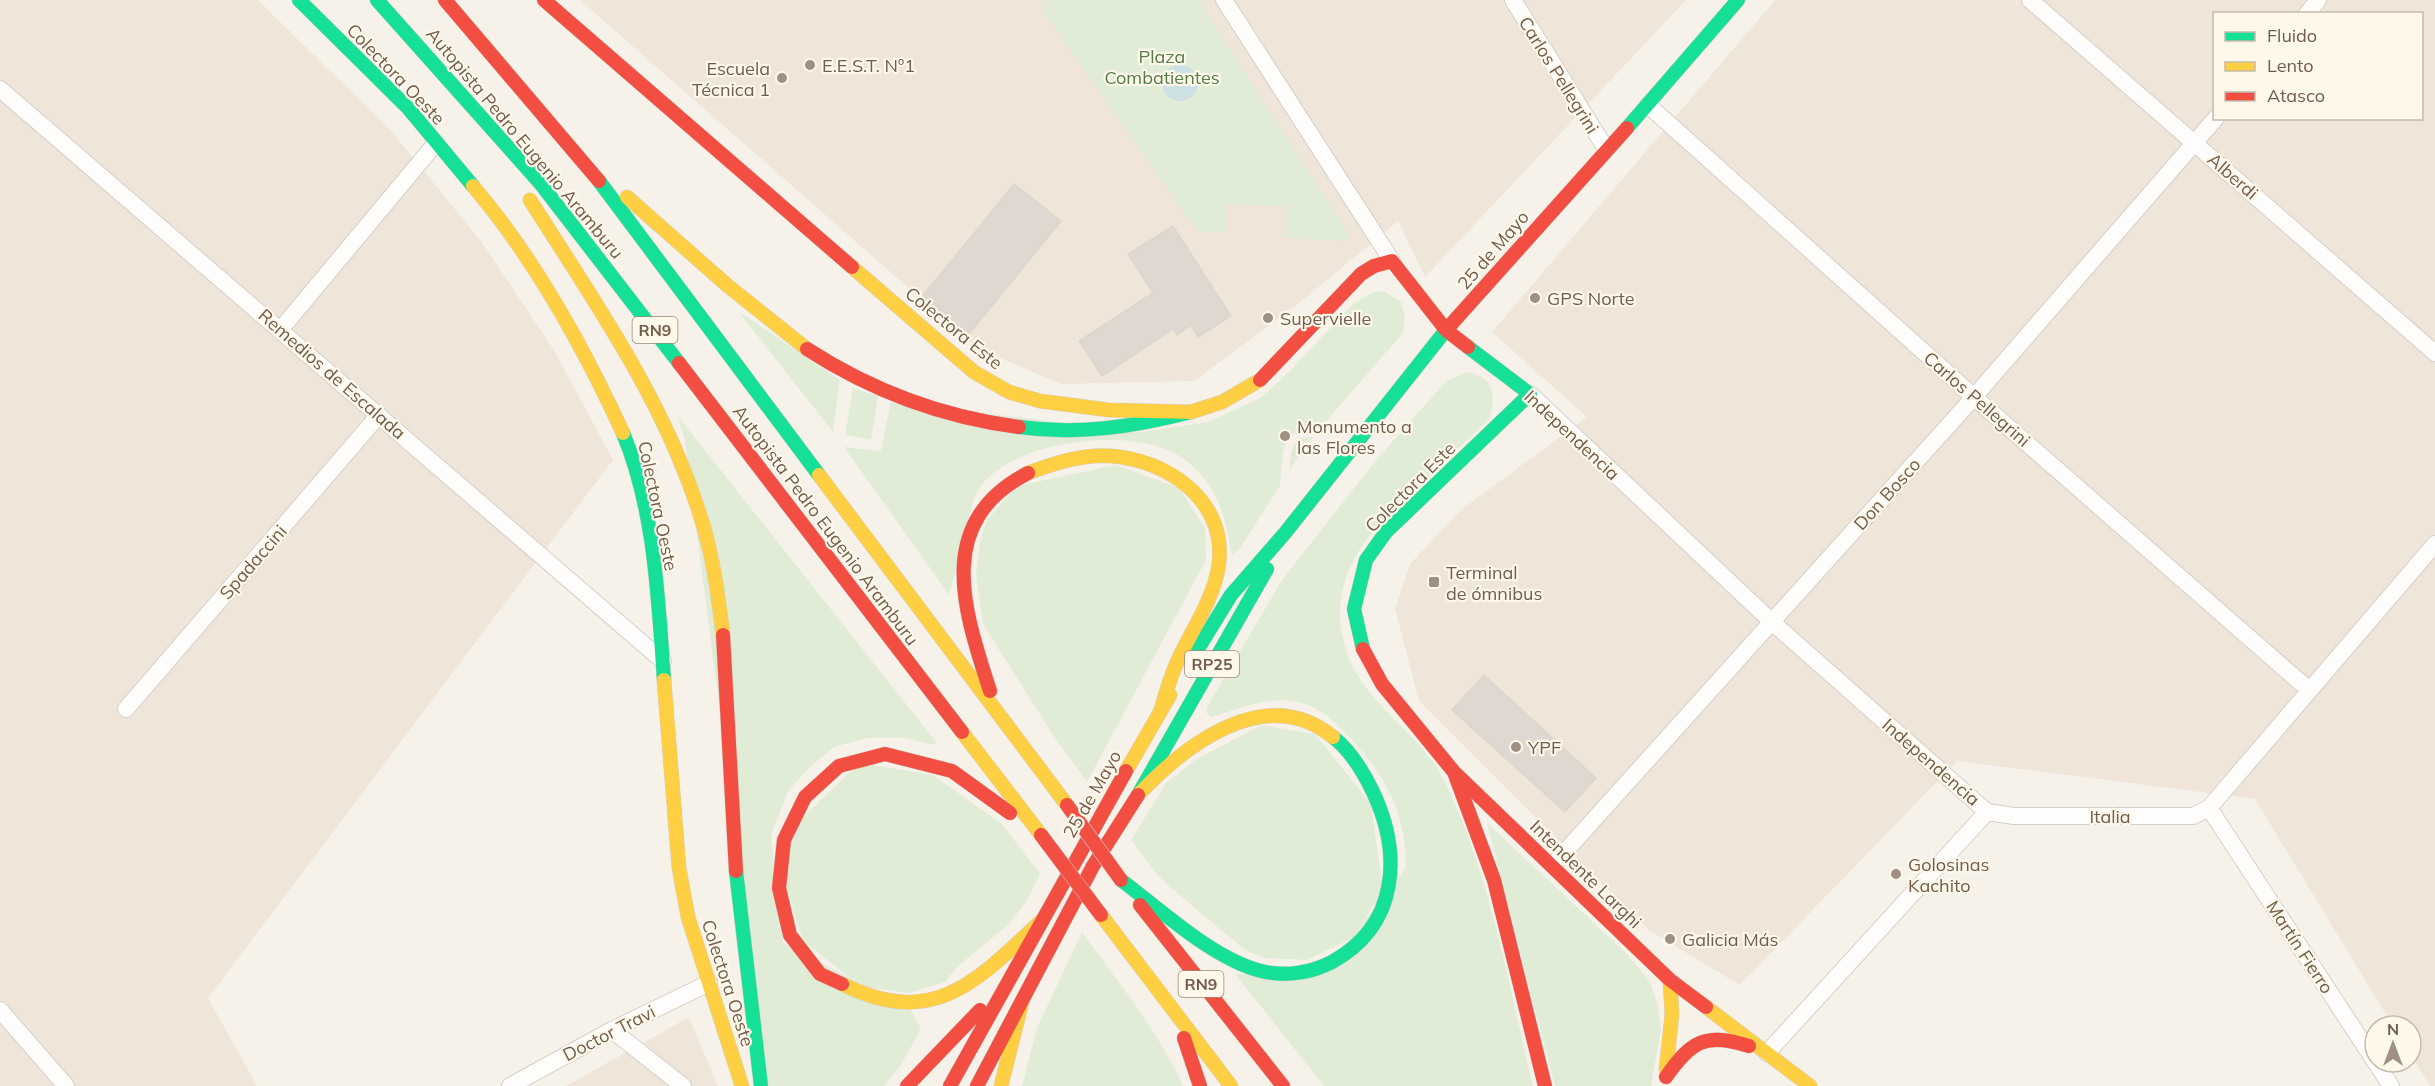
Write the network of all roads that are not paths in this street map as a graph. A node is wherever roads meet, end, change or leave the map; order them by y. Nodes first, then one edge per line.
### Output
1 (299, 0) edge
2 (377, 0) edge
3 (445, 0) edge
4 (1224, 0) edge
5 (1513, 0) edge
6 (1738, 0) edge
7 (2030, 0) edge
8 (2318, 0) edge
9 (546, 1) edge
10 (2309, 12) edge
11 (0, 89) edge
12 (466, 97) junction
13 (1648, 105) junction
14 (2214, 120) edge
15 (2196, 142) junction
16 (436, 143) junction
17 (1606, 150) junction
18 (581, 157) junction
19 (1392, 261) junction
20 (281, 329) junction
21 (1446, 330) junction
22 (2435, 353) edge
23 (1530, 394) junction
24 (1974, 398) junction
25 (1191, 412) junction
26 (379, 415) junction
27 (1285, 533) junction
28 (2435, 544) edge
29 (1772, 622) junction
30 (663, 661) junction
31 (2308, 689) junction
32 (126, 709) dead end
33 (996, 712) junction
34 (1160, 712) junction
35 (1454, 772) junction
36 (1138, 795) junction
37 (2209, 808) junction
38 (1988, 813) junction
39 (1041, 835) junction
40 (1553, 865) junction
41 (1121, 880) junction
42 (1041, 921) junction
43 (1011, 976) junction
44 (1670, 980) junction
45 (709, 983) junction
46 (1022, 1002) junction
47 (0, 1010) edge
48 (1177, 1015) junction
49 (612, 1030) junction
50 (1767, 1053) junction
51 (1665, 1082) edge
52 (66, 1086) edge
53 (510, 1086) edge
54 (683, 1086) edge
55 (742, 1086) edge
56 (761, 1086) edge
57 (907, 1086) edge
58 (950, 1086) edge
59 (977, 1086) edge
60 (1001, 1086) edge
61 (1200, 1086) edge
62 (1231, 1086) edge
63 (1282, 1086) edge
64 (1545, 1086) edge
65 (1810, 1086) edge
66 (2391, 1086) edge

1 - 16 main road, Colectora Oeste
2 - 12 main road, Autopista Pedro Eugenio Aramburu / RN9
3 - 18 main road, Autopista Pedro Eugenio Aramburu / RN9
4 - 19 street, Independencia
5 - 17 street, Carlos Pellegrini
6 - 13 main road, 25 de Mayo / RP25
7 - 15 street, Alberdi
8 - 10 street
9 - 25 main road, Colectora Este
11 - 20 street, Remedios de Escalada
12 - 39 main road, Autopista Pedro Eugenio Aramburu / RN9
12 - 56 main road
13 - 17 main road, 25 de Mayo / RP25
13 - 24 street, Carlos Pellegrini
14 - 15 street, Don Bosco
15 - 22 street, Alberdi
15 - 24 street, Don Bosco
16 - 20 street
16 - 30 main road, Colectora Oeste
17 - 21 main road, 25 de Mayo / RP25
18 - 25 main road
18 - 33 main road, Autopista Pedro Eugenio Aramburu / RN9
19 - 21 main road, Independencia
19 - 25 main road, Colectora Este
20 - 26 street, Remedios de Escalada
21 - 23 main road, Independencia
21 - 27 main road, 25 de Mayo / RP25
23 - 29 street, Independencia
23 - 35 main road, Colectora Este
24 - 29 street, Don Bosco
24 - 31 street, Carlos Pellegrini
26 - 30 street, Remedios de Escalada
26 - 32 street, Spadaccini
27 - 34 main road, 25 de Mayo / RP25
27 - 36 main road, 25 de Mayo / RP25
28 - 31 street
29 - 38 street, Independencia
29 - 40 street, Don Bosco
30 - 45 main road, Colectora Oeste
31 - 37 street
33 - 34 main road
33 - 41 main road, Autopista Pedro Eugenio Aramburu / RN9, bridge
34 - 42 main road, 25 de Mayo / RP25
35 - 40 main road, Intendente Larghi
35 - 64 main road
36 - 41 main road
36 - 46 main road, 25 de Mayo / RP25
37 - 38 street, Italia
37 - 66 street, Martín Fierro
38 - 50 street
39 - 42 main road
39 - 48 main road, Autopista Pedro Eugenio Aramburu / RN9, bridge
40 - 44 main road, Intendente Larghi
41 - 63 main road, Autopista Pedro Eugenio Aramburu / RN9
42 - 43 main road, 25 de Mayo / RP25
43 - 57 main road
43 - 58 main road, 25 de Mayo / RP25
44 - 50 main road, Intendente Larghi
44 - 51 main road
45 - 49 street, Doctor Travi
45 - 55 main road, Colectora Oeste
46 - 59 main road, 25 de Mayo / RP25
46 - 60 main road
47 - 52 street
48 - 61 main road
48 - 62 main road, Autopista Pedro Eugenio Aramburu / RN9
49 - 53 street, Doctor Travi
49 - 54 street
50 - 51 main road
50 - 65 main road, Intendente Larghi

